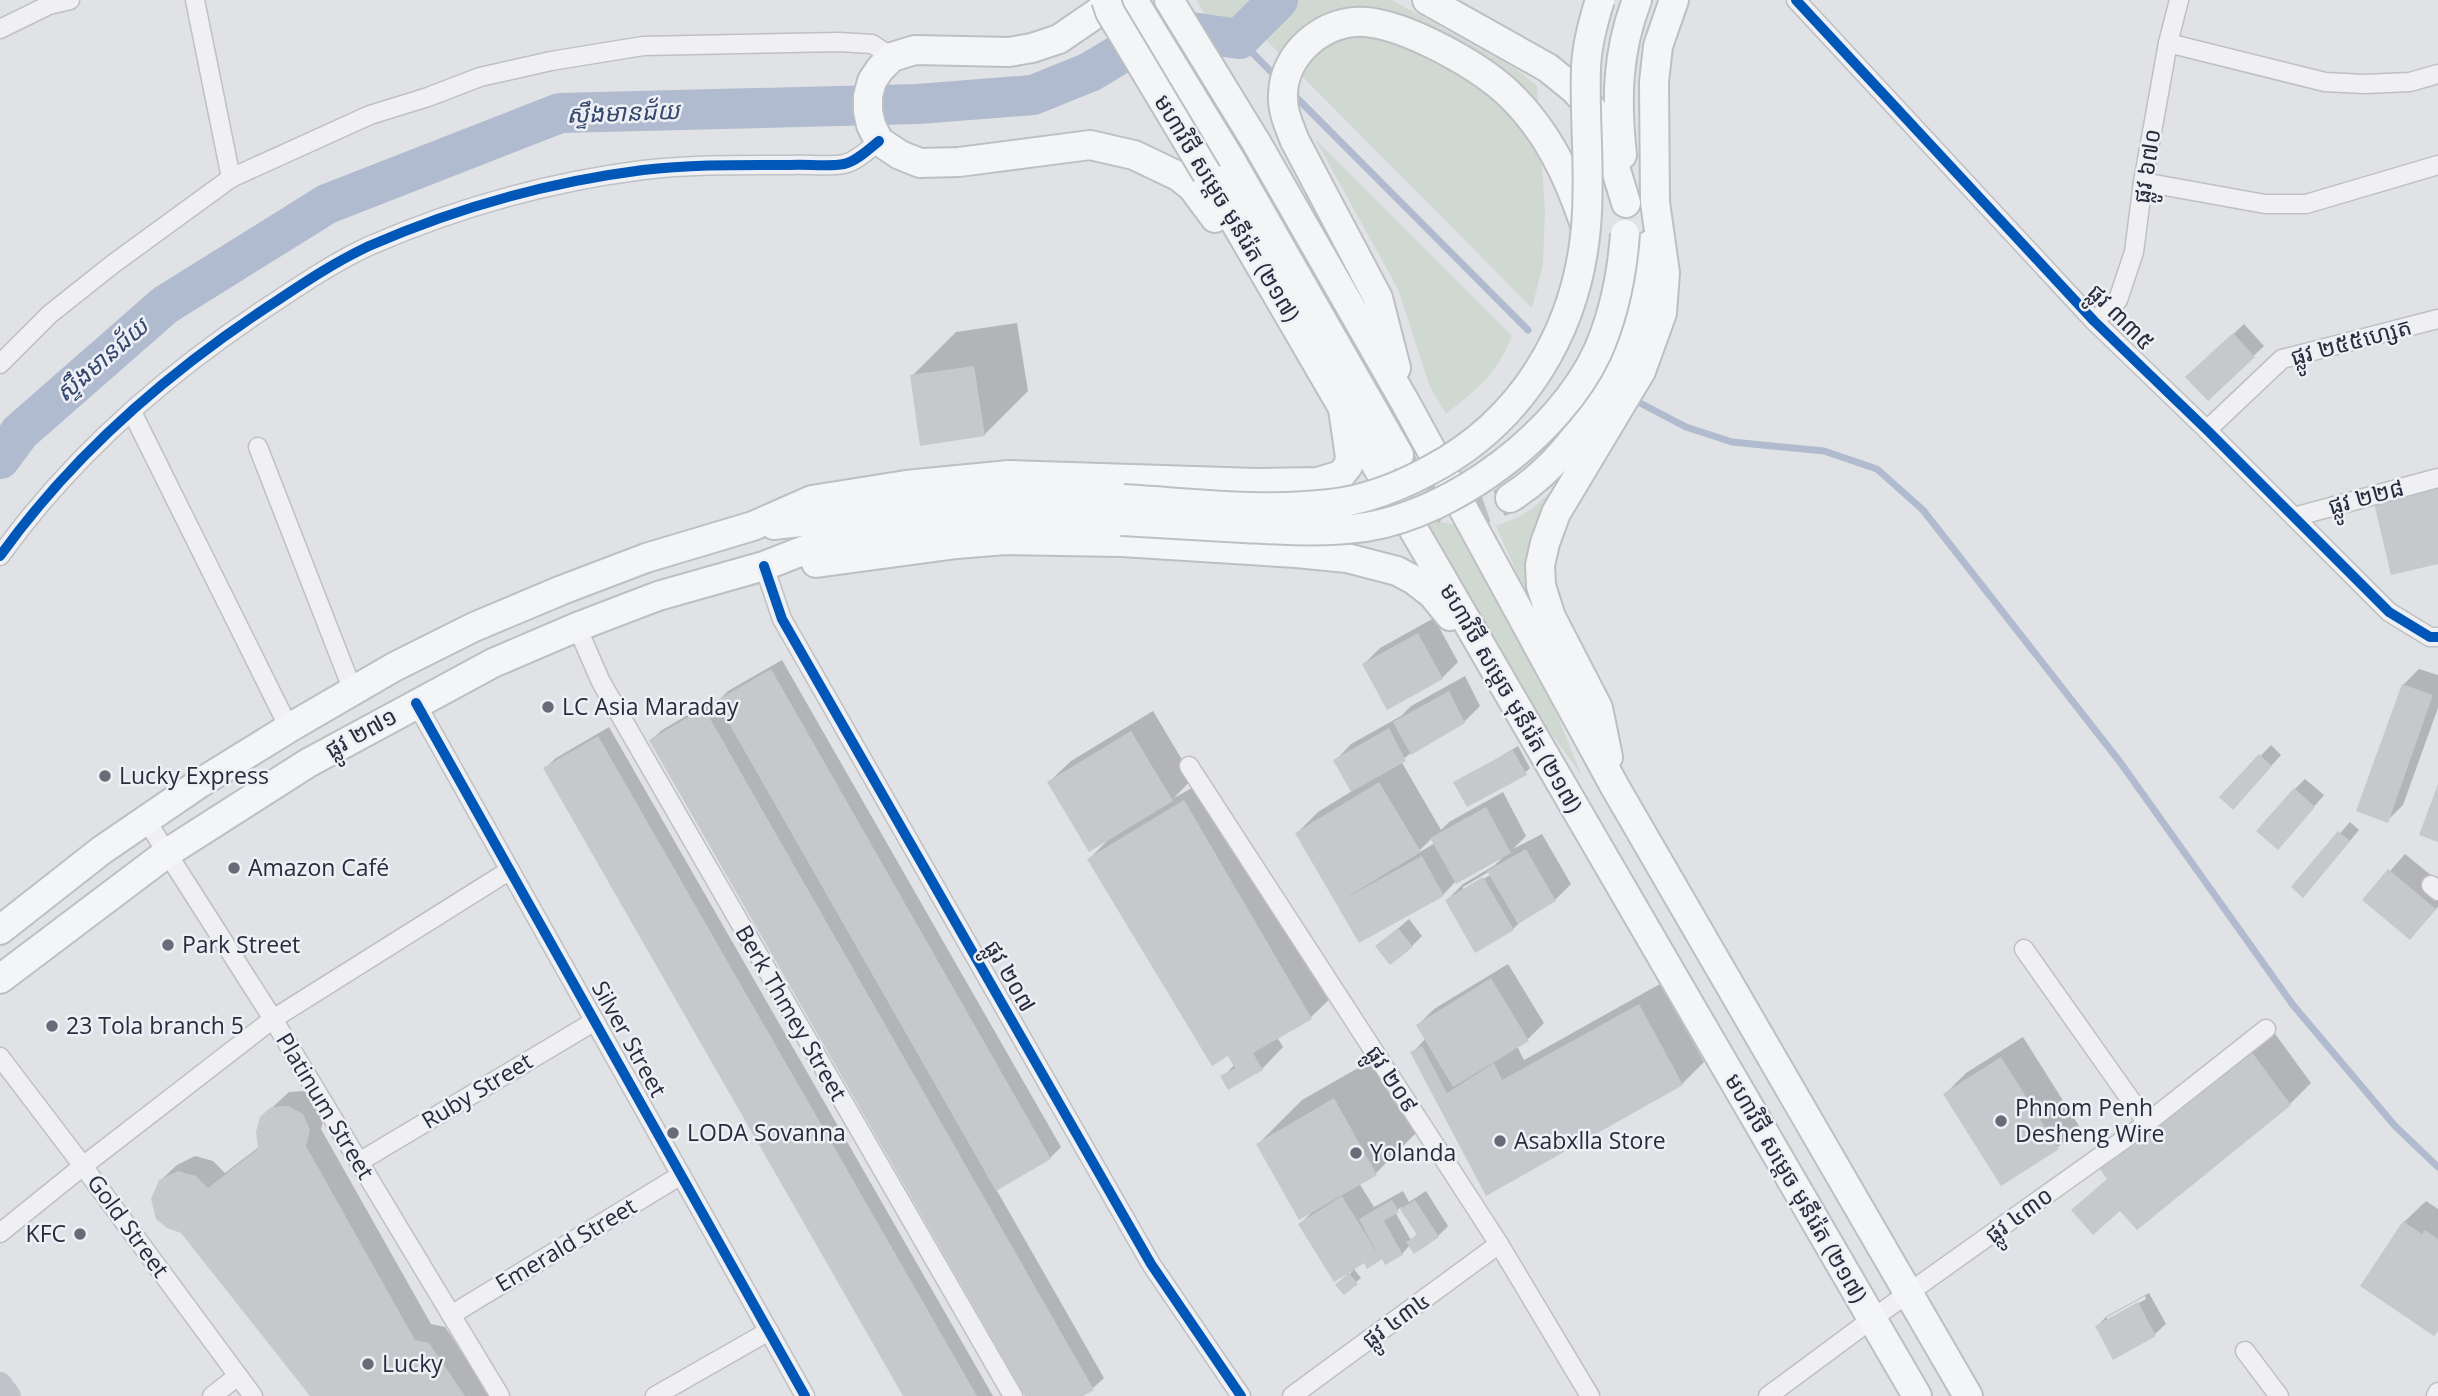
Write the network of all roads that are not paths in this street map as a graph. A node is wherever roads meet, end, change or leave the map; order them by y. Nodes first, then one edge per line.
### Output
1 (70, 0) edge
2 (195, 0) edge
3 (1106, 0) edge
4 (1116, 0) edge
5 (1133, 0) edge
6 (1169, 0) edge
7 (1427, 0) edge
8 (1600, 0) edge
9 (1637, 0) edge
10 (1674, 0) edge
11 (1796, 0) edge
12 (2179, 0) edge
13 (0, 29) edge
14 (2168, 43) junction
15 (892, 57) junction
16 (2438, 75) edge
17 (879, 140) junction
18 (2438, 165) edge
19 (1219, 166) junction
20 (231, 178) junction
21 (2143, 183) junction
22 (1655, 202) junction
23 (1626, 203) junction
24 (1586, 228) junction
25 (1274, 286) junction
26 (2438, 319) edge
27 (2094, 321) junction
28 (0, 364) edge
29 (1405, 402) junction
30 (1343, 409) junction
31 (132, 412) junction
32 (2207, 429) junction
33 (258, 447) dead end
34 (1399, 455) tunnel mouth
35 (2438, 478) edge
36 (1510, 498) tunnel mouth
37 (1122, 510) junction
38 (2294, 517) junction
39 (753, 526) junction
40 (0, 556) edge
41 (764, 566) junction
42 (577, 627) junction
43 (2438, 637) edge
44 (1478, 641) junction
45 (353, 691) junction
46 (416, 703) junction
47 (289, 728) junction
48 (1189, 766) dead end
49 (1615, 787) junction
50 (146, 820) junction
51 (167, 853) junction
52 (510, 870) junction
53 (0, 930) edge
54 (2024, 949) dead end
55 (0, 979) edge
56 (273, 1019) junction
57 (594, 1021) junction
58 (2266, 1029) dead end
59 (0, 1057) edge
60 (2147, 1123) junction
61 (359, 1162) junction
62 (83, 1166) junction
63 (681, 1175) junction
64 (0, 1233) edge
65 (1499, 1244) junction
66 (1909, 1294) junction
67 (451, 1315) junction
68 (1872, 1319) junction
69 (769, 1331) junction
70 (2245, 1351) dead end
71 (238, 1376) junction
72 (0, 1384) edge
73 (9, 1396) edge
74 (212, 1396) edge
75 (253, 1396) edge
76 (500, 1396) edge
77 (655, 1396) edge
78 (806, 1396) edge
79 (1013, 1396) edge
80 (1241, 1396) edge
81 (1292, 1396) edge
82 (1590, 1396) edge
83 (1768, 1396) edge
84 (1917, 1396) edge
85 (1968, 1396) edge
86 (2279, 1396) edge

1 - 13 street
2 - 20 street
3 - 19 main road, មហាវិថី សម្តេច មុនីរ៉េត (២១៧), bridge
4 - 15 main road
5 - 19 main road
6 - 29 main road, មហាវិថី សម្តេច មុនីរ៉េត (២១៧)
7 - 23 main road
8 - 24 main road, bridge
9 - 23 main road
10 - 22 main road
11 - 27 street, ផ្លូវ ៣៣៥
12 - 14 street, ផ្លូវ ៦៧០
14 - 16 street
14 - 21 street, ផ្លូវ ៦៧០
15 - 17 main road
15 - 20 street
17 - 25 main road
17 - 31 street
18 - 21 street
19 - 25 main road, មហាវិថី សម្តេច មុនីរ៉េត (២១៧)
19 - 34 main road
20 - 28 street
21 - 27 street, ផ្លូវ ៦៧០
22 - 36 main road
22 - 49 main road
23 - 37 main road, bridge
24 - 29 main road
24 - 37 main road, bridge
25 - 30 main road, មហាវិថី សម្តេច មុនីរ៉េត (២១៧)
26 - 32 street, ផ្លូវ ២៥៥ហ្សេត
27 - 32 street, ផ្លូវ ៣៣៥
29 - 49 main road, មហាវិថី សម្តេច មុនីរ៉េត (២១៧)
30 - 39 main road
30 - 44 main road, មហាវិថី សម្តេច មុនីរ៉េត (២១៧)
31 - 40 street
31 - 47 street
32 - 38 street, ផ្លូវ ៣៣៥
33 - 45 street
35 - 38 street, ផ្លូវ ២២៨
37 - 39 main road
37 - 41 main road
38 - 43 street, ផ្លូវ ៣៣៥
39 - 45 main road, ផ្លូវ ២៧១
41 - 42 main road, ផ្លូវ ២៧១
41 - 44 main road
41 - 80 street, ផ្លូវ ២០៧
42 - 46 main road, ផ្លូវ ២៧១
42 - 79 street, Berk Thmey Street
44 - 68 main road, មហាវិថី សម្តេច មុនីរ៉េត (២១៧)
45 - 47 main road, ផ្លូវ ២៧១
46 - 51 main road, ផ្លូវ ២៧១
46 - 52 street, Silver Street
47 - 50 main road, ផ្លូវ ២៧១
48 - 65 street, ផ្លូវ ២០៩
49 - 66 main road, មហាវិថី សម្តេច មុនីរ៉េត (២១៧)
50 - 51 street, Platinum Street
50 - 53 main road, ផ្លូវ ២៧១
51 - 55 main road, ផ្លូវ ២៧១
51 - 56 street, Platinum Street
52 - 56 street
52 - 57 street, Silver Street
54 - 60 street
56 - 61 street, Platinum Street
56 - 62 street
57 - 61 street, Ruby Street
57 - 63 street, Silver Street
58 - 60 street, ផ្លូវ ៤៣០
59 - 62 street, Gold Street
60 - 66 street, ផ្លូវ ៤៣០
61 - 67 street, Platinum Street
62 - 64 street
62 - 71 street, Gold Street
63 - 67 street, Emerald Street
63 - 69 street, Silver Street
65 - 81 street, ផ្លូវ ៤៣៤
65 - 82 street, ផ្លូវ ២០៩
66 - 68 street, ផ្លូវ ៤៣០
66 - 85 main road, មហាវិថី សម្តេច មុនីរ៉េត (២១៧)
67 - 76 street, Platinum Street
68 - 83 street, ផ្លូវ ៤៣០
68 - 84 main road, មហាវិថី សម្តេច មុនីរ៉េត (២១៧)
69 - 77 street
69 - 78 street, Silver Street
70 - 86 street
71 - 74 street
71 - 75 street, Gold Street
72 - 73 street

